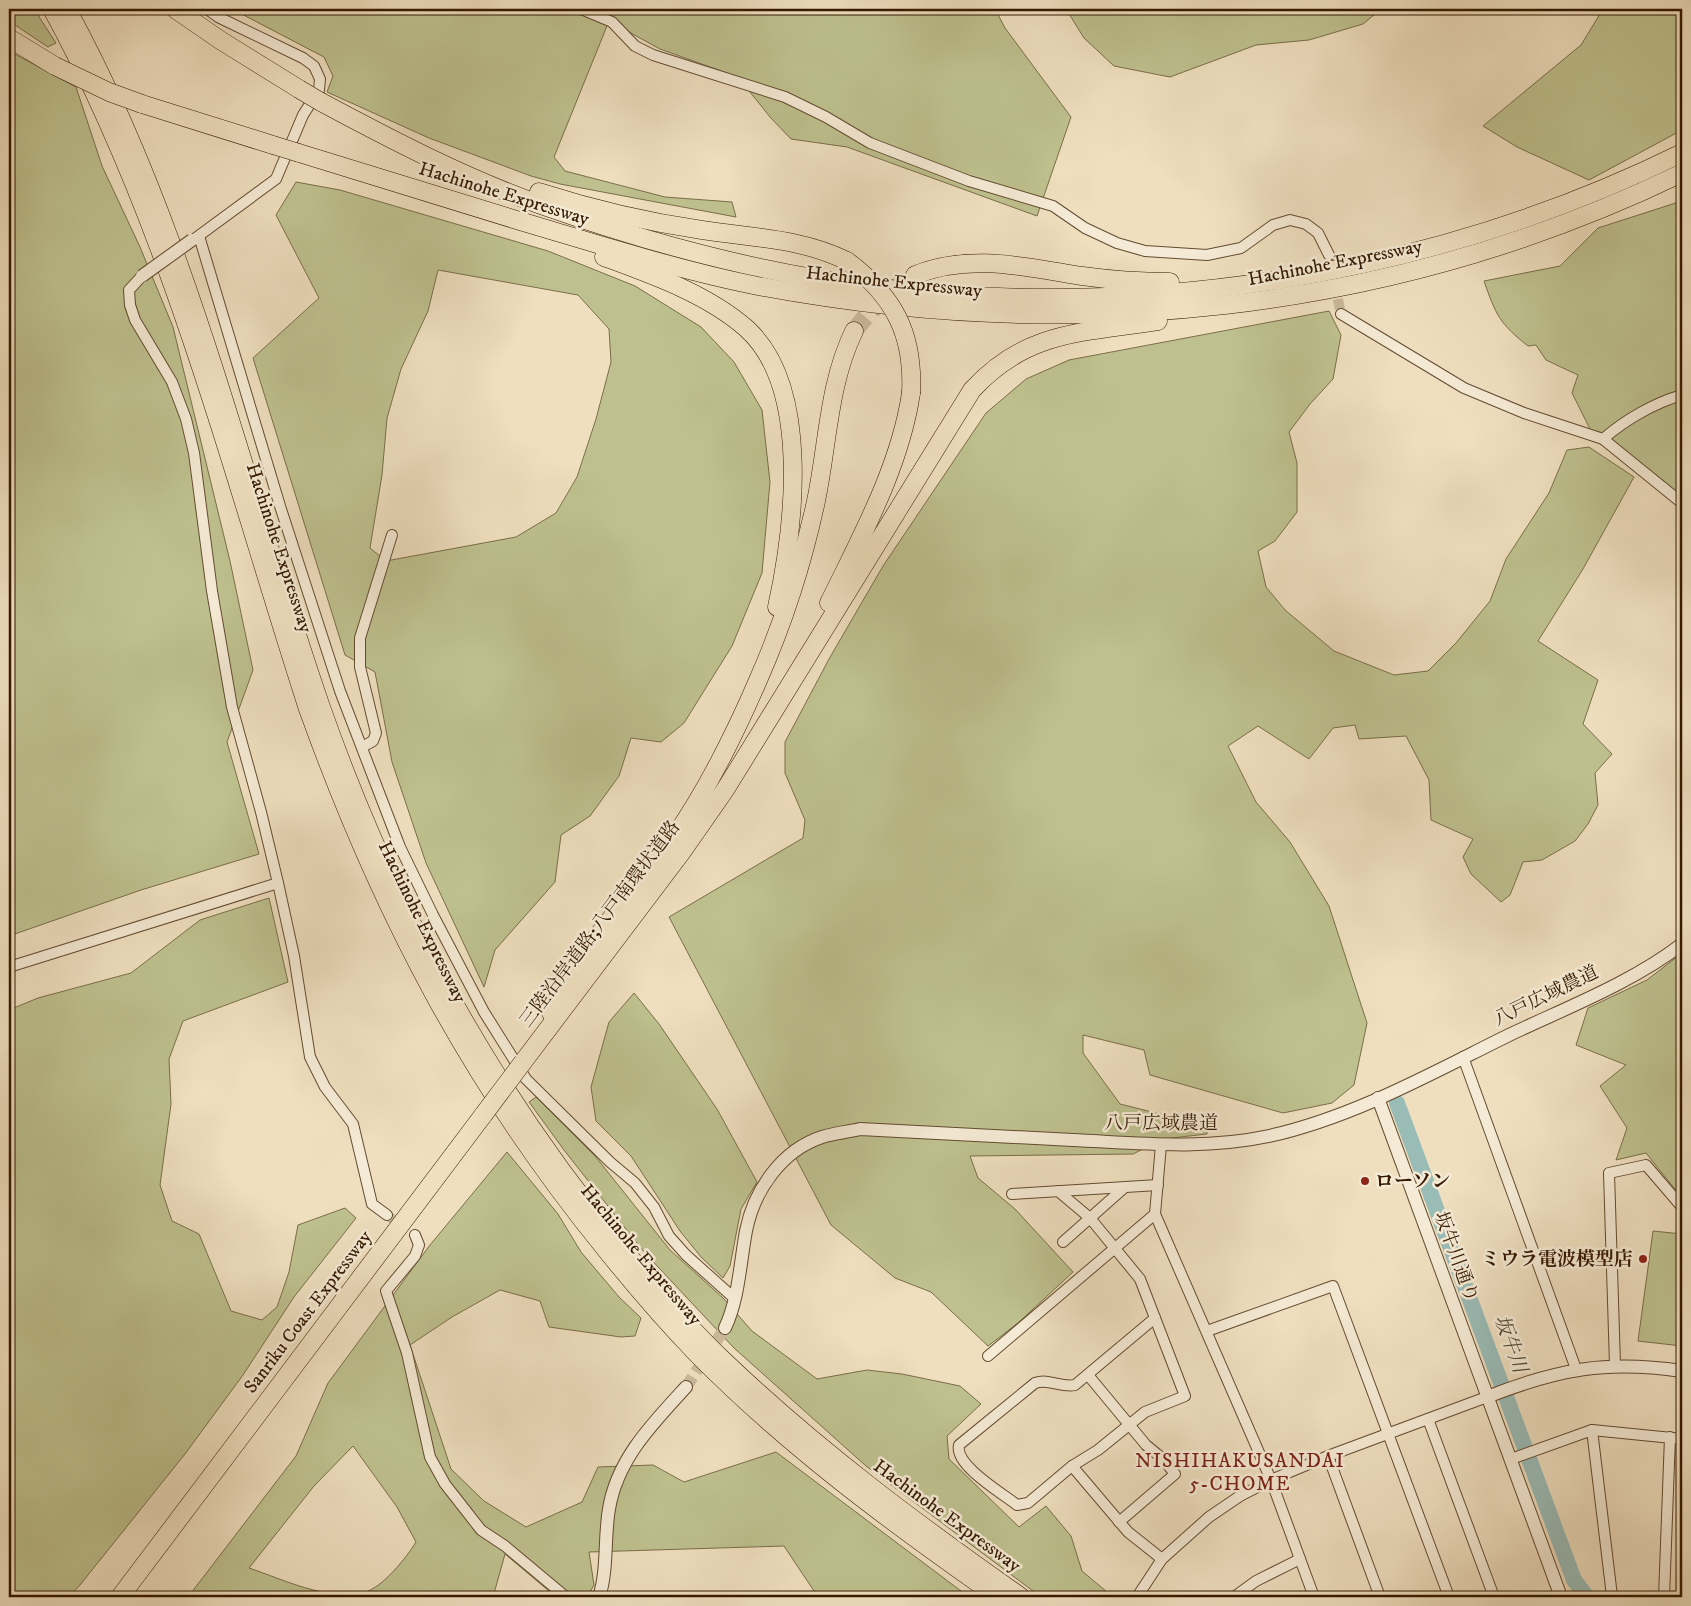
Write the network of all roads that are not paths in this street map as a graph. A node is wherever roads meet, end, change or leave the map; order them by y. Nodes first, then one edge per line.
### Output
1 (52, 9) edge
2 (67, 9) edge
3 (175, 9) edge
4 (207, 9) edge
5 (581, 9) edge
6 (9, 38) edge
7 (400, 142) junction
8 (1682, 153) edge
9 (1682, 173) edge
10 (478, 209) junction
11 (195, 238) junction
12 (1329, 255) tunnel mouth
13 (915, 275) tunnel mouth
14 (142, 276) joint
15 (1292, 277) junction
16 (1301, 296) junction
17 (1341, 314) dead end
18 (854, 331) tunnel mouth
19 (1682, 395) edge
20 (1603, 439) junction
21 (1682, 503) edge
22 (392, 535) dead end
23 (744, 710) junction
24 (760, 732) junction
25 (362, 747) junction
26 (278, 883) junction
27 (1682, 944) edge
28 (9, 967) edge
29 (527, 1057) junction
30 (1464, 1057) junction
31 (1378, 1098) junction
32 (1161, 1145) junction
33 (1158, 1185) junction
34 (1125, 1187) junction
35 (1058, 1191) junction
36 (1012, 1194) dead end
37 (1682, 1207) edge
38 (1155, 1214) junction
39 (388, 1215) tunnel mouth
40 (1090, 1218) junction
41 (415, 1235) dead end
42 (1063, 1242) dead end
43 (1114, 1248) junction
44 (734, 1298) junction
45 (1155, 1318) junction
46 (725, 1328) tunnel mouth
47 (1207, 1331) junction
48 (988, 1356) dead end
49 (1614, 1365) junction
50 (1576, 1369) junction
51 (1682, 1371) edge
52 (1088, 1376) junction
53 (686, 1387) tunnel mouth
54 (1491, 1396) junction
55 (1428, 1420) junction
56 (1129, 1424) junction
57 (1592, 1430) junction
58 (1388, 1434) junction
59 (1670, 1437) junction
60 (1682, 1439) edge
61 (1328, 1456) junction
62 (1514, 1458) junction
63 (1072, 1466) junction
64 (1271, 1480) junction
65 (1119, 1522) junction
66 (1300, 1558) junction
67 (1162, 1559) junction
68 (120, 1597) edge
69 (566, 1597) edge
70 (599, 1597) edge
71 (998, 1597) edge
72 (1021, 1597) edge
73 (1137, 1597) edge
74 (1234, 1597) edge
75 (1314, 1597) edge
76 (1380, 1597) edge
77 (1449, 1597) edge
78 (1494, 1597) edge
79 (1561, 1597) edge
80 (1601, 1597) edge
81 (1615, 1597) edge
82 (1664, 1597) edge

1 - 71 highway, Hachinohe Expressway
2 - 72 highway, Hachinohe Expressway
3 - 7 highway, Hachinohe Expressway, bridge
4 - 11 street
5 - 12 street
6 - 10 highway, Hachinohe Expressway, bridge
7 - 15 highway, Hachinohe Expressway
7 - 24 highway, bridge
8 - 15 highway, Hachinohe Expressway
9 - 16 highway, Hachinohe Expressway
10 - 16 highway, Hachinohe Expressway
10 - 23 highway
11 - 14 street, bridge
11 - 25 street
13 - 15 highway
14 - 26 street
16 - 24 highway
17 - 20 street
18 - 23 highway
19 - 20 street
20 - 21 street
22 - 25 street
23 - 29 highway, 三陸沿岸道路;八戸南環状道路
24 - 29 highway, 三陸沿岸道路;八戸南環状道路
25 - 44 street
26 - 28 street
26 - 39 street
27 - 30 street, 八戸広域農道
29 - 68 highway, Sanriku Coast Expressway, bridge
30 - 31 street, 八戸広域農道
30 - 50 street
31 - 32 street, 八戸広域農道
31 - 54 street, 坂牛川通り
32 - 33 street
32 - 44 street, 八戸広域農道
33 - 34 street
33 - 38 street
34 - 35 street
34 - 40 street
35 - 36 street
35 - 40 street
37 - 49 street
38 - 43 street
38 - 47 street
40 - 42 street
40 - 43 street
41 - 69 street
43 - 45 street
43 - 48 street
44 - 46 street, 八戸広域農道
45 - 52 street
45 - 56 street
47 - 58 street
47 - 64 street
49 - 50 street
49 - 51 street
50 - 54 street
52 - 56 street
52 - 63 street
53 - 70 street
54 - 55 street
54 - 62 street, 坂牛川通り
55 - 58 street
55 - 78 street
56 - 63 street
56 - 65 street
57 - 59 street
57 - 62 street
57 - 81 street
58 - 61 street
58 - 77 street
59 - 60 street
59 - 82 street
61 - 64 street
61 - 76 street
62 - 79 street, 坂牛川通り
63 - 65 street
64 - 66 street
64 - 67 street
65 - 67 street
66 - 74 street
66 - 75 street
67 - 73 street
80 - 81 street

